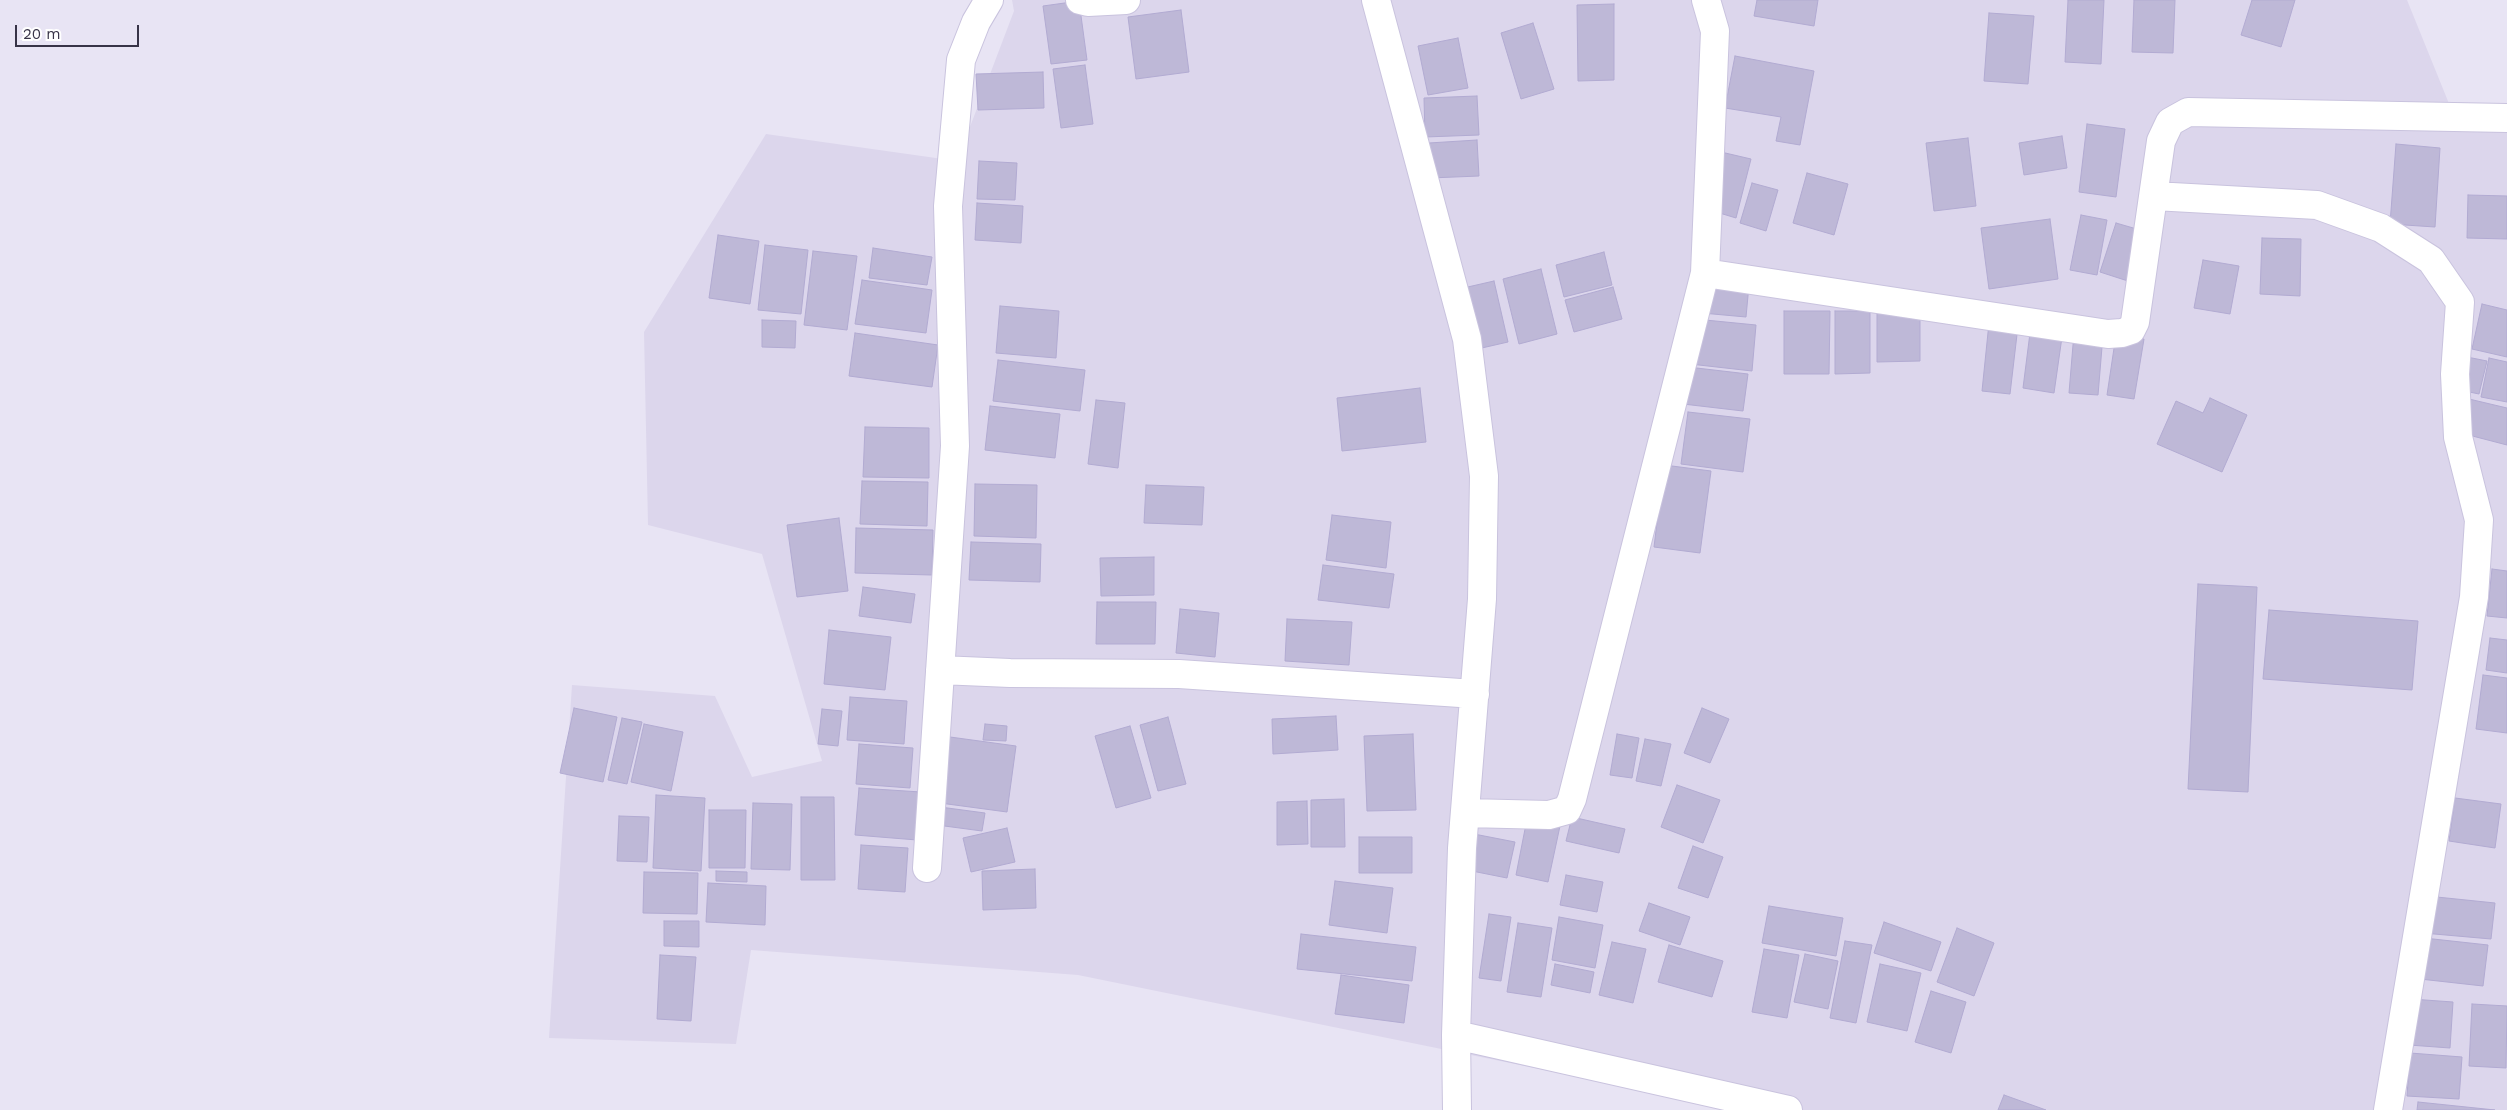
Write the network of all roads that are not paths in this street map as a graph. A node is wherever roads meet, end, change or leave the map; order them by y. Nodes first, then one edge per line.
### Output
1 (989, 0) edge
2 (1080, 0) edge
3 (1126, 0) edge
4 (1376, 0) edge
5 (1706, 0) edge
6 (2507, 118) edge
7 (2154, 196) junction
8 (1705, 274) junction
9 (940, 670) junction
10 (1475, 694) junction
11 (1466, 813) junction
12 (927, 868) dead end
13 (1456, 1035) junction
14 (1457, 1110) edge
15 (1788, 1110) edge
16 (2388, 1110) edge

1 - 9 street
2 - 3 street
4 - 10 street
5 - 8 street
6 - 7 street
7 - 8 street
7 - 16 street
8 - 11 street
9 - 10 street
9 - 12 street
10 - 11 street
11 - 13 street
13 - 14 street
13 - 15 street

